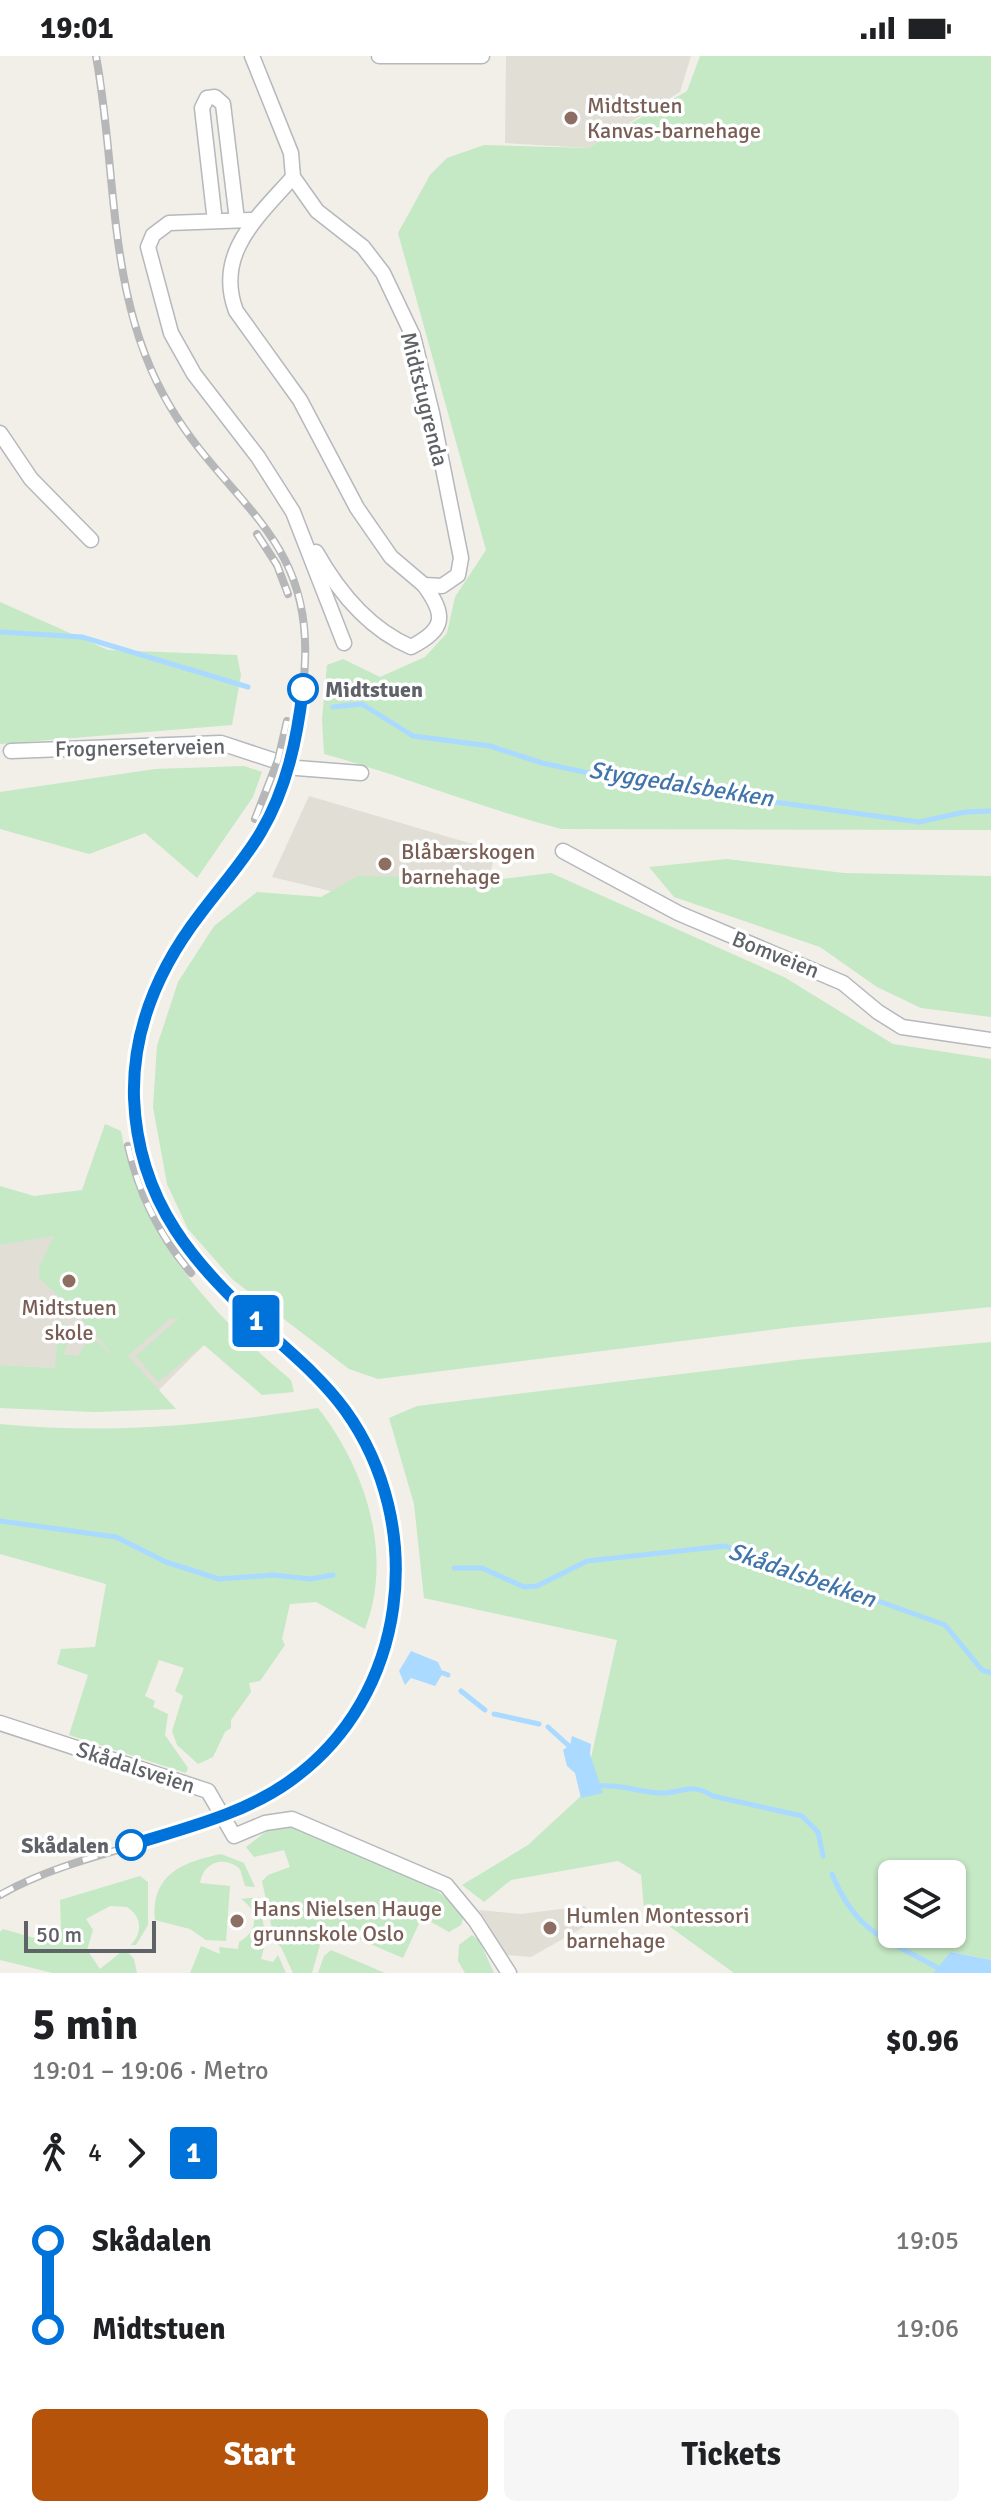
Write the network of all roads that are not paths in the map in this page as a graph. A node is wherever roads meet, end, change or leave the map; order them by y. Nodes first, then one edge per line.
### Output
1 (252, 56) edge
2 (379, 56) edge
3 (482, 56) edge
4 (293, 177) junction
5 (214, 213) dead end
6 (244, 220) junction
7 (0, 433) edge
8 (293, 512) junction
9 (91, 540) dead end
10 (424, 585) junction
11 (344, 643) dead end
12 (11, 751) dead end
13 (361, 773) dead end
14 (563, 851) dead end
15 (991, 1040) edge
16 (0, 1723) edge
17 (509, 1973) edge

1 - 4 street, Midtstugrenda
2 - 3 street
4 - 6 street
4 - 10 street, Midtstugrenda
5 - 6 street
6 - 8 street
6 - 10 street
7 - 9 street
8 - 10 street
8 - 11 street
12 - 13 street, Frognerseterveien
14 - 15 street, Bomveien
16 - 17 street, Skådalsveien

